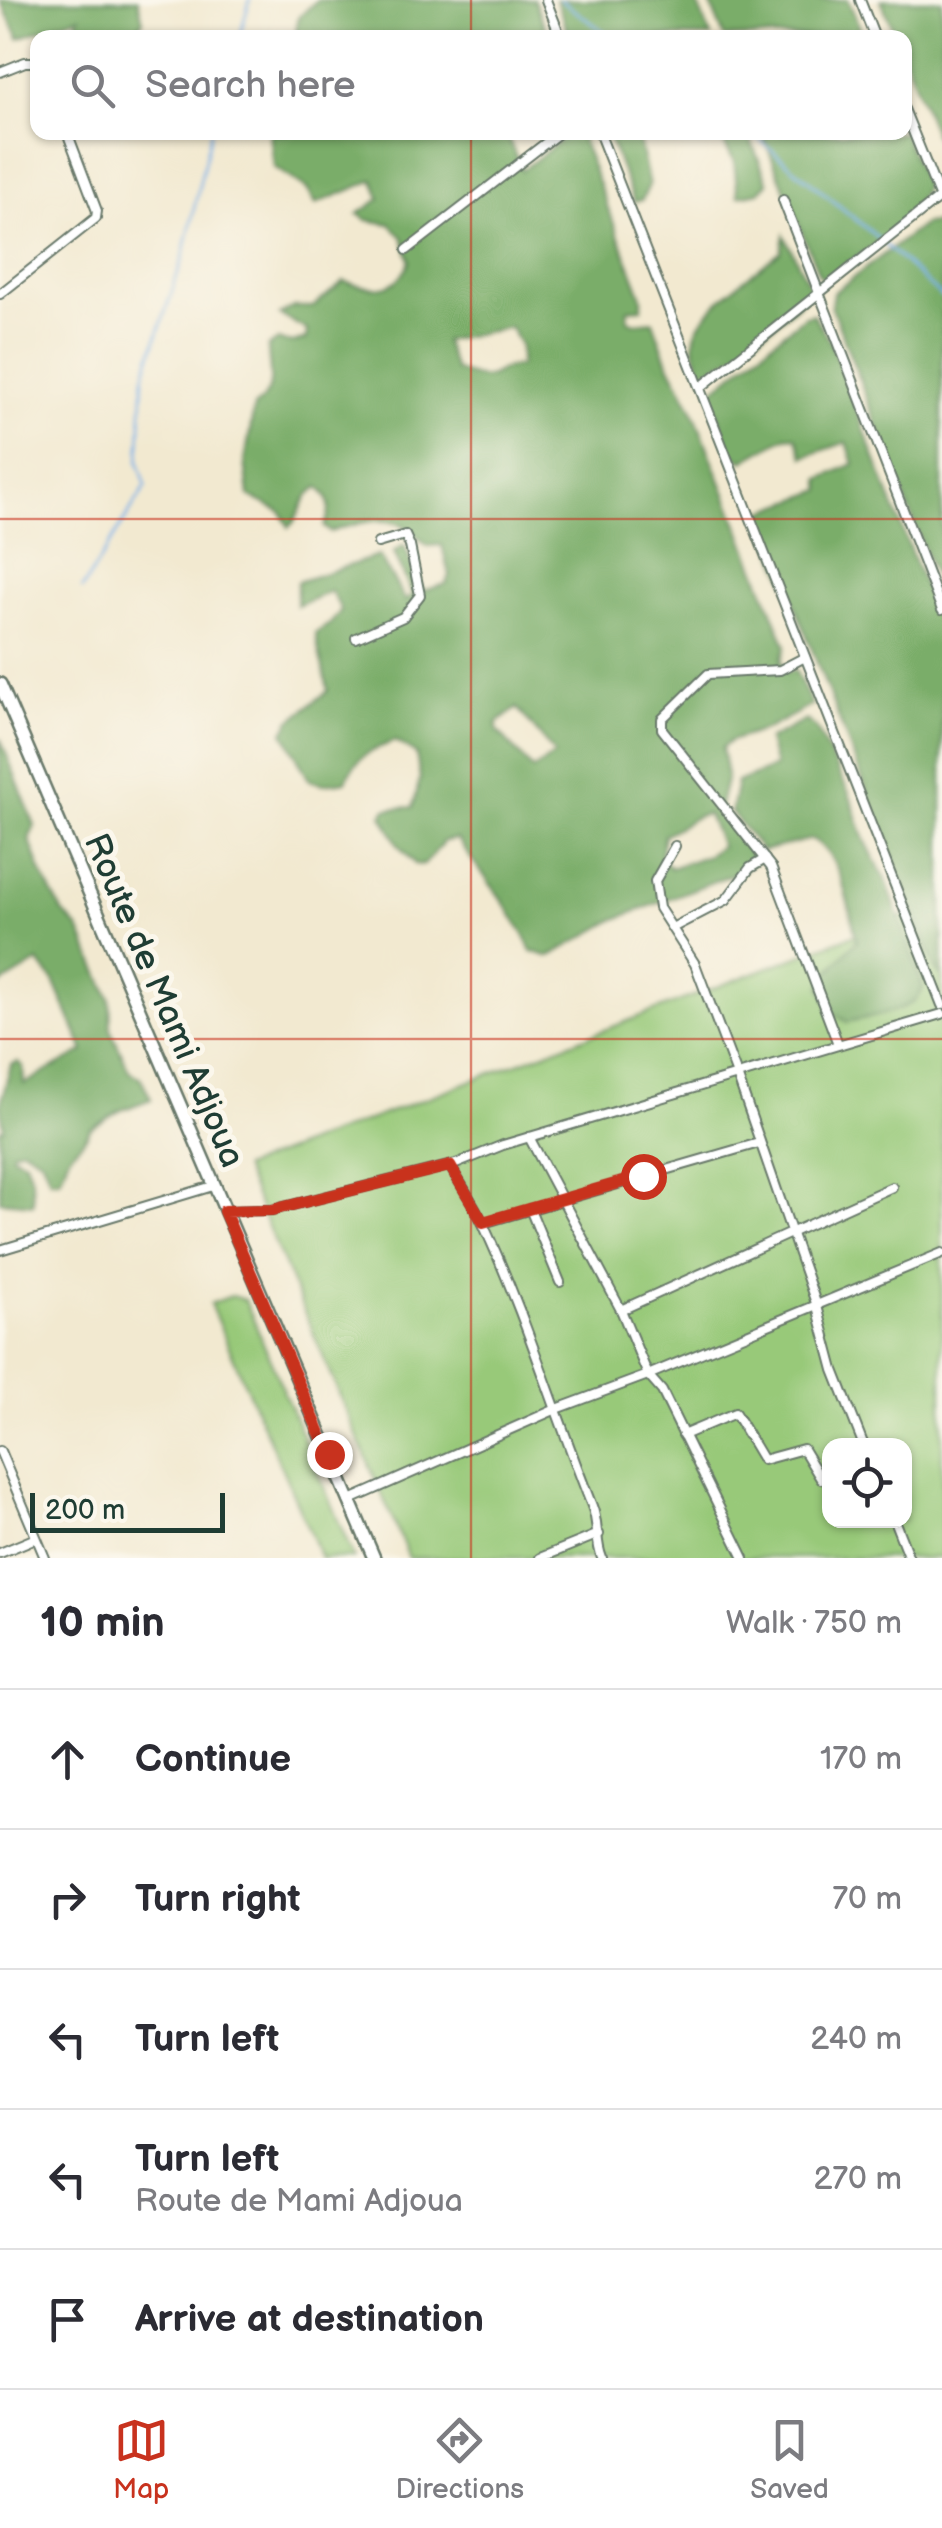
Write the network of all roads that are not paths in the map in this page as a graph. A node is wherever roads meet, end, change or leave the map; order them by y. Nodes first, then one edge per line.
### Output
1 (546, 0) edge
2 (860, 0) edge
3 (557, 30) edge
4 (873, 30) edge
5 (30, 62) edge
6 (0, 72) edge
7 (912, 129) edge
8 (71, 140) edge
9 (550, 140) edge
10 (602, 140) edge
11 (784, 200) dead end
12 (941, 200) edge
13 (408, 250) dead end
14 (820, 292) junction
15 (0, 294) edge
16 (701, 387) junction
17 (378, 543) dead end
18 (942, 610) edge
19 (356, 638) dead end
20 (805, 657) junction
21 (0, 684) edge
22 (675, 846) dead end
23 (764, 859) junction
24 (672, 928) junction
25 (942, 1005) edge
26 (942, 1014) edge
27 (838, 1044) junction
28 (737, 1075) junction
29 (529, 1137) junction
30 (759, 1143) junction
31 (450, 1166) junction
32 (213, 1186) junction
33 (892, 1187) dead end
34 (561, 1199) junction
35 (530, 1208) junction
36 (224, 1211) junction
37 (483, 1222) junction
38 (792, 1232) junction
39 (0, 1250) edge
40 (942, 1253) edge
41 (560, 1282) dead end
42 (817, 1306) junction
43 (621, 1310) junction
44 (648, 1375) junction
45 (554, 1410) junction
46 (684, 1434) junction
47 (861, 1438) edge
48 (0, 1451) edge
49 (821, 1479) dead end
50 (348, 1501) junction
51 (897, 1528) edge
52 (599, 1534) junction
53 (36, 1538) junction
54 (0, 1554) edge
55 (45, 1558) edge
56 (374, 1558) edge
57 (540, 1558) edge
58 (602, 1558) edge
59 (744, 1558) edge
60 (908, 1558) edge

1 - 3 street
2 - 4 street
5 - 6 street
7 - 12 street
8 - 15 street
9 - 13 street
10 - 16 street
11 - 14 street
12 - 14 street
14 - 16 street
14 - 18 street
16 - 20 street
17 - 19 street
20 - 23 street
20 - 25 street
21 - 32 street, Route de Mami Adjoua
22 - 24 street
23 - 24 street
23 - 27 street
24 - 28 street
26 - 27 street
27 - 28 street
28 - 29 street
28 - 30 street
29 - 31 street
29 - 34 street
30 - 34 street
30 - 38 street
31 - 36 street
31 - 37 street
32 - 36 street, Route de Mami Adjoua
32 - 39 street
33 - 38 street
34 - 35 street
34 - 43 street
35 - 37 street
35 - 41 street
36 - 50 street, Route de Mami Adjoua
37 - 45 street
38 - 42 street
38 - 43 street
40 - 42 street
42 - 44 street
42 - 47 street
43 - 44 street
44 - 45 street
44 - 46 street
45 - 50 street
45 - 52 street
46 - 49 street
46 - 59 street
48 - 53 street
50 - 56 street, Route de Mami Adjoua
51 - 60 street
52 - 57 street
52 - 58 street
53 - 54 street
53 - 55 street

